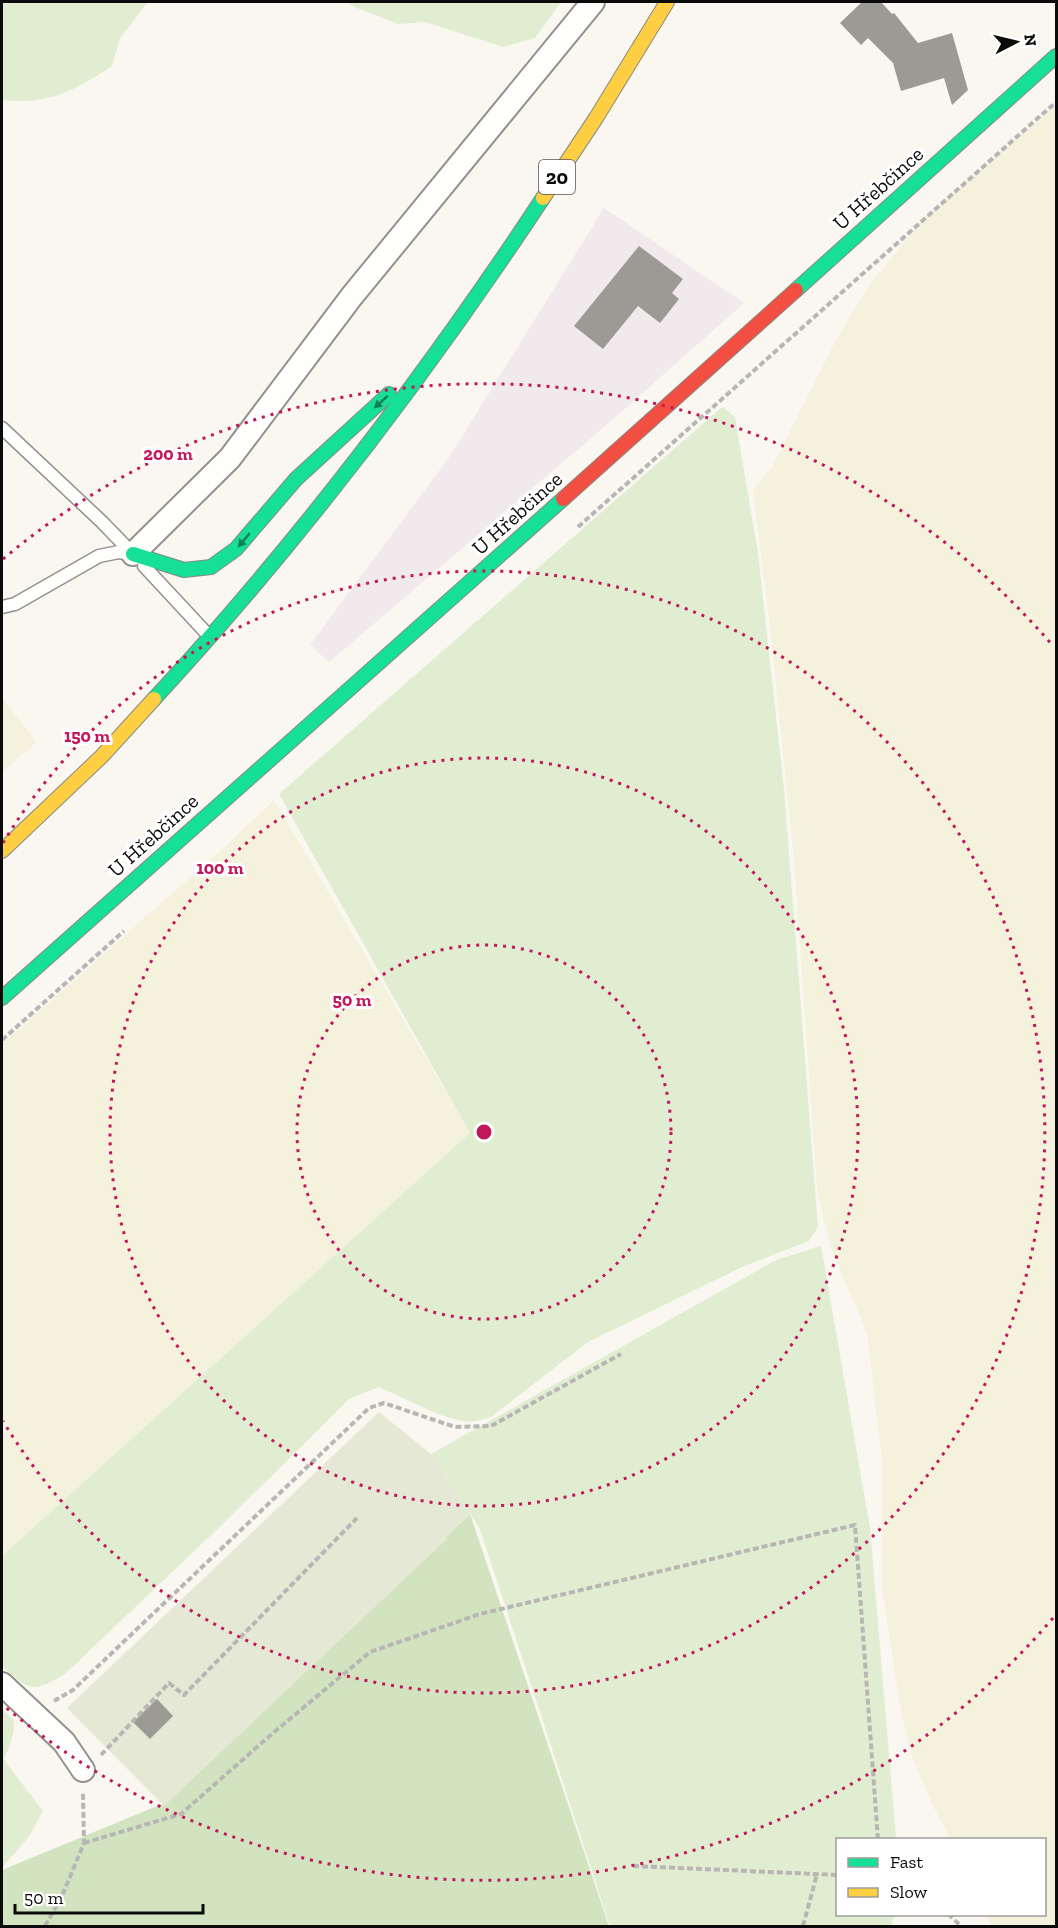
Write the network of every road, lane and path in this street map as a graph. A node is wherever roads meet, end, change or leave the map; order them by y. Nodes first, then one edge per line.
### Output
1 (593, 2) edge
2 (667, 2) edge
3 (1056, 56) edge
4 (440, 349) junction
5 (2, 428) edge
6 (133, 554) junction
7 (2, 607) edge
8 (211, 638) junction
9 (2, 851) edge
10 (2, 998) edge
11 (621, 1354) dead end
12 (357, 1518) dead end
13 (2, 1684) edge
14 (32, 1712) junction
15 (83, 1770) junction
16 (878, 1838) edge
17 (84, 1843) junction
18 (633, 1866) dead end
19 (818, 1874) junction
20 (836, 1875) edge
21 (45, 1926) edge
22 (803, 1926) edge

1 - 6 street
2 - 4 main road, 20
3 - 10 main road, U Hřebčince
4 -> 6 main road
4 - 8 main road, 20
5 - 6 lane
6 - 7 lane
6 - 8 lane
8 - 9 main road, 20
11 - 14 path
12 - 15 path
13 - 14 street
14 - 15 street
15 - 17 path
16 - 17 path
17 - 21 path
18 - 19 path
19 - 20 path
19 - 22 path

